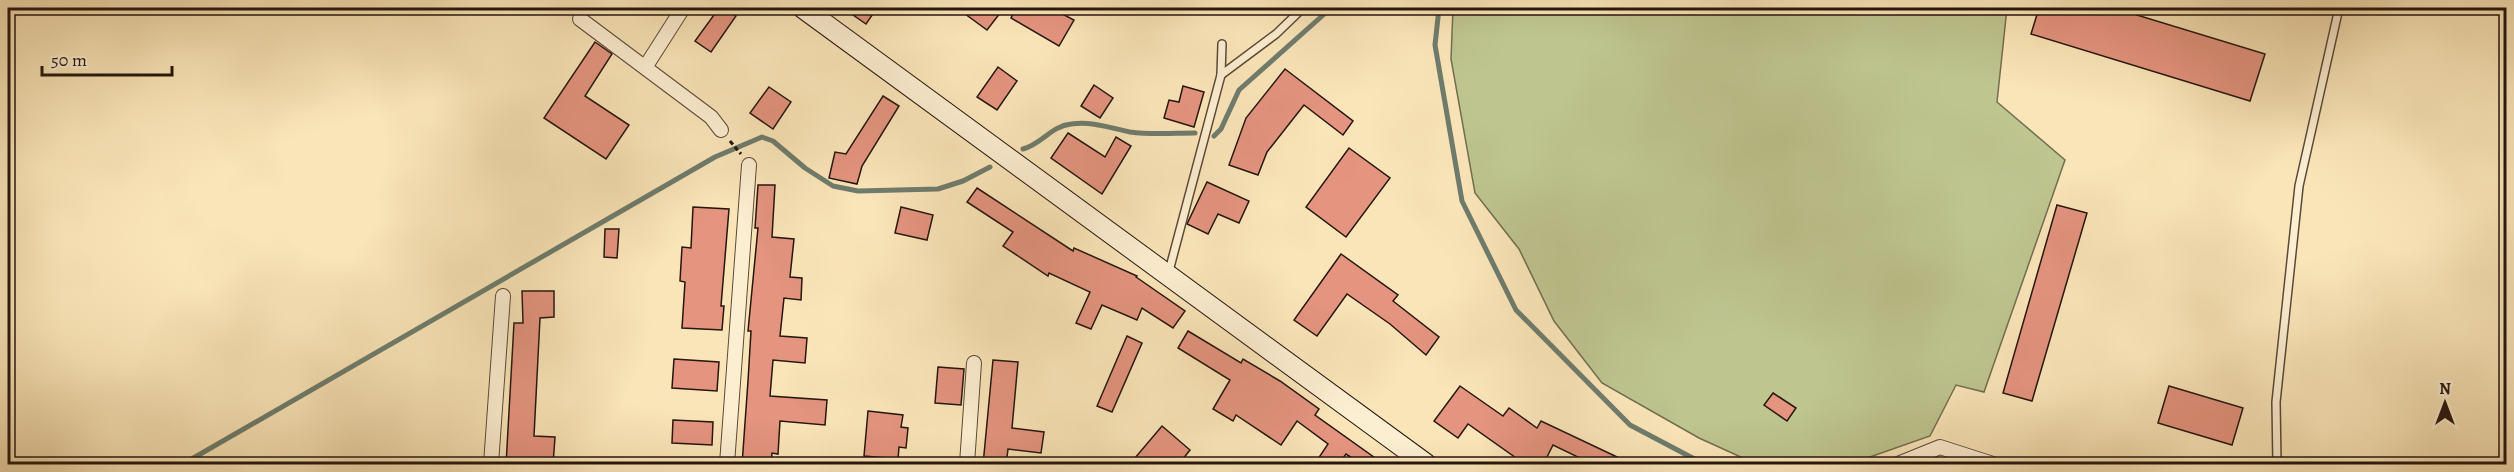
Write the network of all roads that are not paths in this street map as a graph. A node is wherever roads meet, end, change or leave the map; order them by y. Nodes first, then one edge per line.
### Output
1 (683, 8) edge
2 (803, 8) edge
3 (1303, 8) edge
4 (2338, 8) edge
5 (580, 19) dead end
6 (1222, 44) dead end
7 (646, 66) junction
8 (1221, 75) junction
9 (721, 130) road end
10 (749, 165) road end
11 (1168, 277) junction
12 (503, 296) dead end
13 (974, 363) dead end
14 (491, 465) edge
15 (727, 465) edge
16 (967, 465) edge
17 (1426, 465) edge
18 (1898, 465) edge
19 (1993, 465) edge
20 (2277, 465) edge

1 - 7 street
2 - 11 main road
3 - 8 lane
4 - 20 lane
5 - 7 street
6 - 8 lane
7 - 9 street
8 - 11 lane
10 - 15 street
11 - 17 main road
12 - 14 street
13 - 16 street
18 - 19 street

